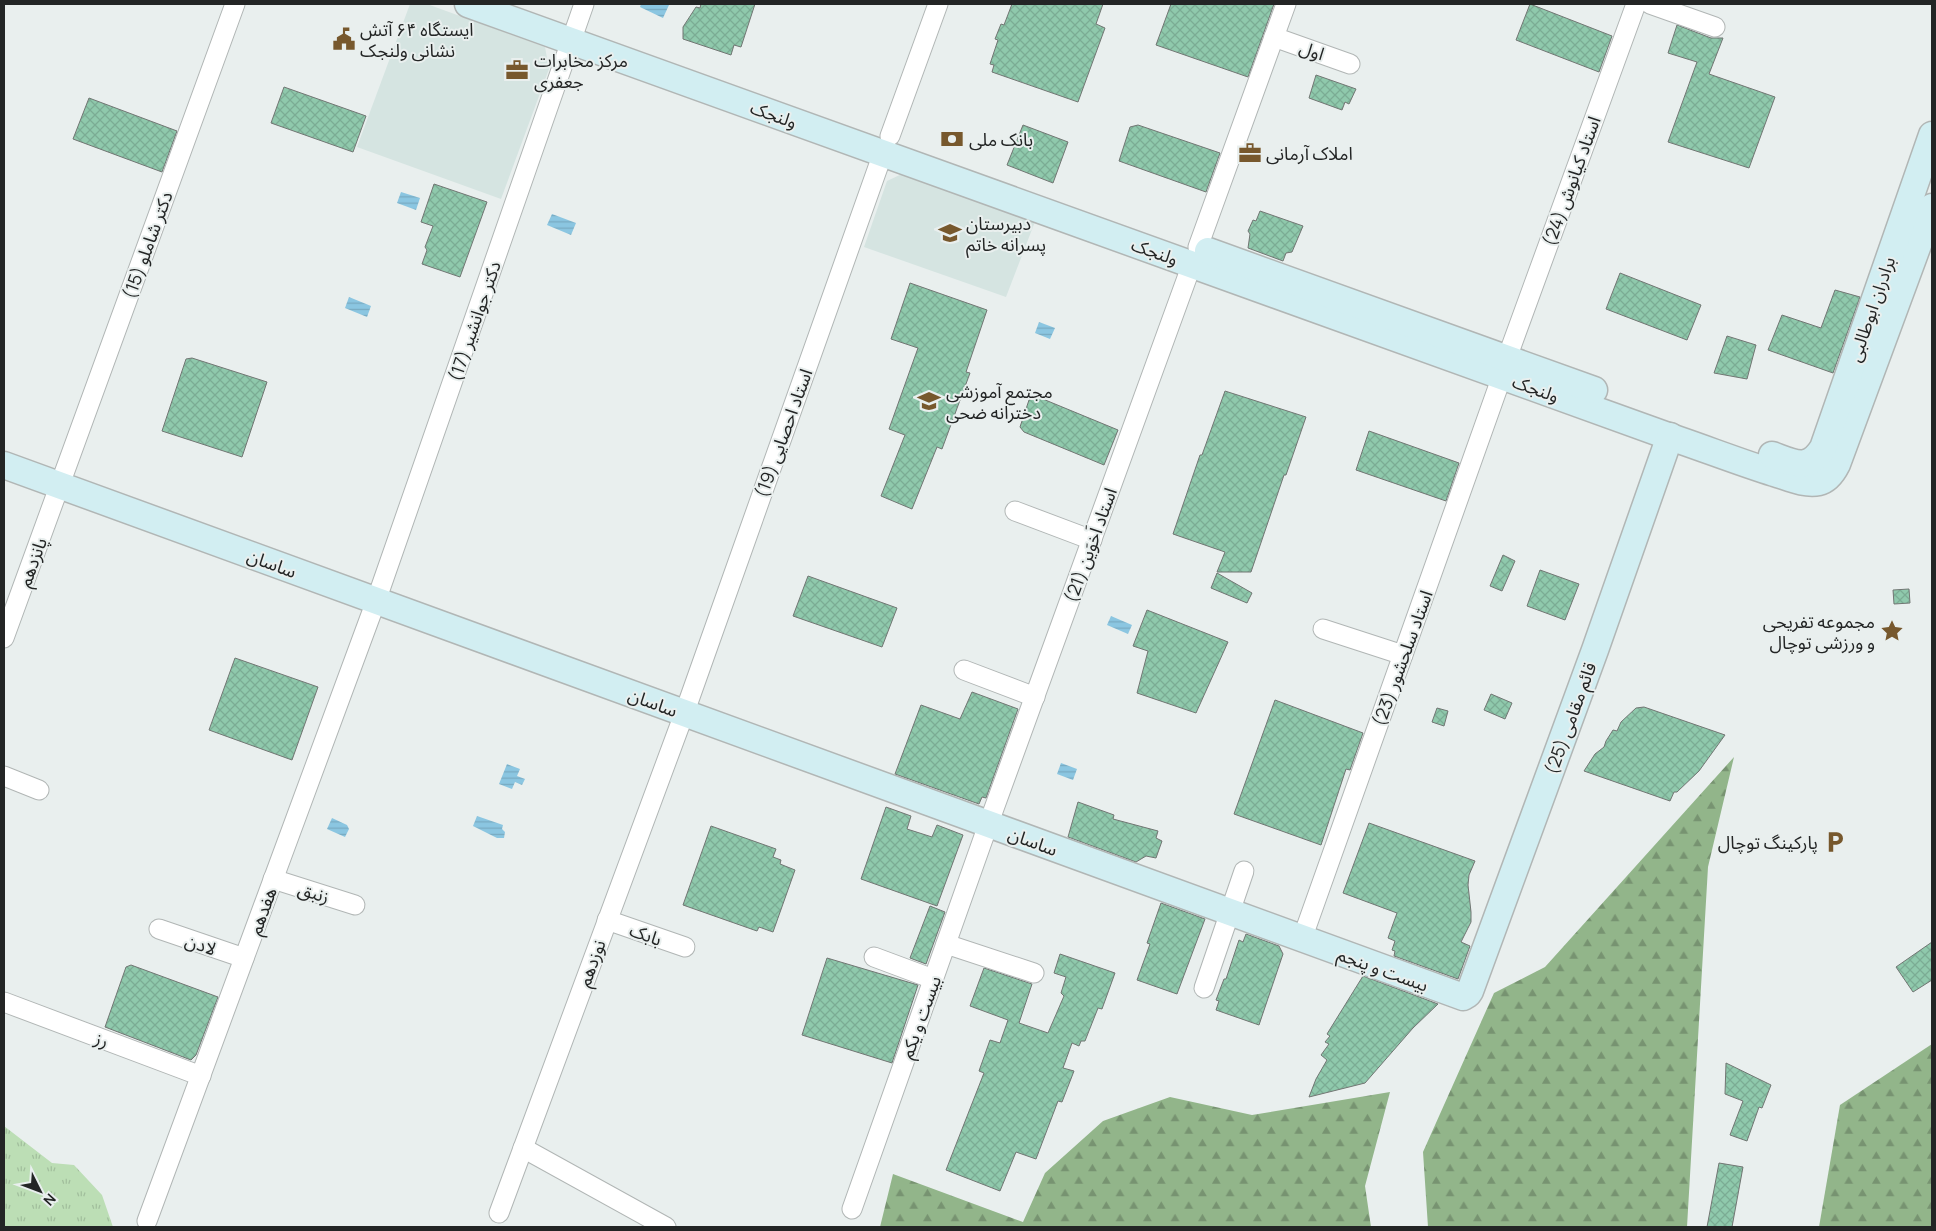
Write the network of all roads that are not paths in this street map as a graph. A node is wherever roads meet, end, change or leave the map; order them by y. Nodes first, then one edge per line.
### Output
1 (234, 4) edge
2 (468, 4) edge
3 (520, 4) edge
4 (938, 4) edge
5 (1286, 4) edge
6 (1636, 4) edge
7 (1650, 4) edge
8 (577, 23) edge
9 (1716, 27) dead end
10 (1274, 37) junction
11 (1350, 64) dead end
12 (1932, 135) edge
13 (886, 145) junction
14 (1932, 207) edge
15 (1195, 256) junction
16 (1504, 367) junction
17 (1670, 436) junction
18 (1792, 463) joint
19 (1837, 464) joint
20 (4, 465) edge
21 (60, 486) junction
22 (1015, 511) dead end
23 (1092, 540) junction
24 (376, 601) junction
25 (1323, 628) dead end
26 (4, 638) edge
27 (1402, 655) junction
28 (964, 670) dead end
29 (1035, 697) junction
30 (684, 714) junction
31 (4, 776) edge
32 (39, 790) dead end
33 (988, 825) junction
34 (1244, 872) dead end
35 (273, 879) junction
36 (355, 905) dead end
37 (1230, 913) junction
38 (607, 920) junction
39 (159, 929) dead end
40 (1302, 940) junction
41 (946, 944) junction
42 (685, 948) dead end
43 (874, 957) dead end
44 (244, 958) junction
45 (1034, 973) dead end
46 (934, 979) junction
47 (1204, 988) dead end
48 (1465, 996) joint
49 (4, 1002) edge
50 (201, 1076) junction
51 (523, 1148) junction
52 (852, 1209) dead end
53 (499, 1213) dead end
54 (148, 1221) dead end
55 (666, 1227) edge

1 - 21 street, دکتر شاملو (15)
2 - 8 main road, ولنجک
3 - 8 main road, ولنجک
4 - 13 street, استاد احصایی (19)
5 - 10 street, استاد اَخوَين (21)
6 - 16 street, استاد کیانوش (24)
7 - 9 street
8 - 13 main road, ولنجک
8 - 24 street, دکتر جوانشیر (17)
10 - 11 street, اول
10 - 15 street, استاد اَخوَين (21)
12 - 18 main road, برادران ابوطالبی
13 - 15 main road, ولنجک
13 - 30 street, استاد احصایی (19)
14 - 19 main road, برادران ابوطالبی
15 - 16 main road, ولنجک
15 - 23 street, استاد اَخوَين (21)
16 - 17 main road, ولنجک
16 - 18 main road, ولنجک
16 - 27 street, استاد سلحشور (23)
17 - 19 main road, ولنجک
17 - 48 main road, قائم مقامی (25)
20 - 21 main road, ساسان
21 - 24 main road, ساسان
21 - 26 street, پانزدهم
22 - 23 street
23 - 29 street, استاد اَخوَين (21)
24 - 30 main road, ساسان
24 - 35 street, هفدهم
25 - 27 street
27 - 40 street, استاد سلحشور (23)
28 - 29 street
29 - 33 street, استاد اَخوَين (21)
30 - 33 main road, ساسان
30 - 38 street, نوزدهم
31 - 32 street
33 - 37 main road, ساسان
33 - 41 street, بیست و یکم
34 - 37 street
35 - 36 street, زنبق
35 - 44 street, هفدهم
37 - 40 main road, ساسان
37 - 47 street
38 - 42 street, بابک
38 - 51 street, نوزدهم
39 - 44 street, لادن
40 - 48 main road, بیست و پنجم
41 - 45 street
41 - 46 street, بیست و یکم
43 - 46 street
44 - 50 street, هفدهم
46 - 52 street, بیست و یکم
49 - 50 street, رز
50 - 54 street, هفدهم
51 - 53 street, نوزدهم
51 - 55 street

